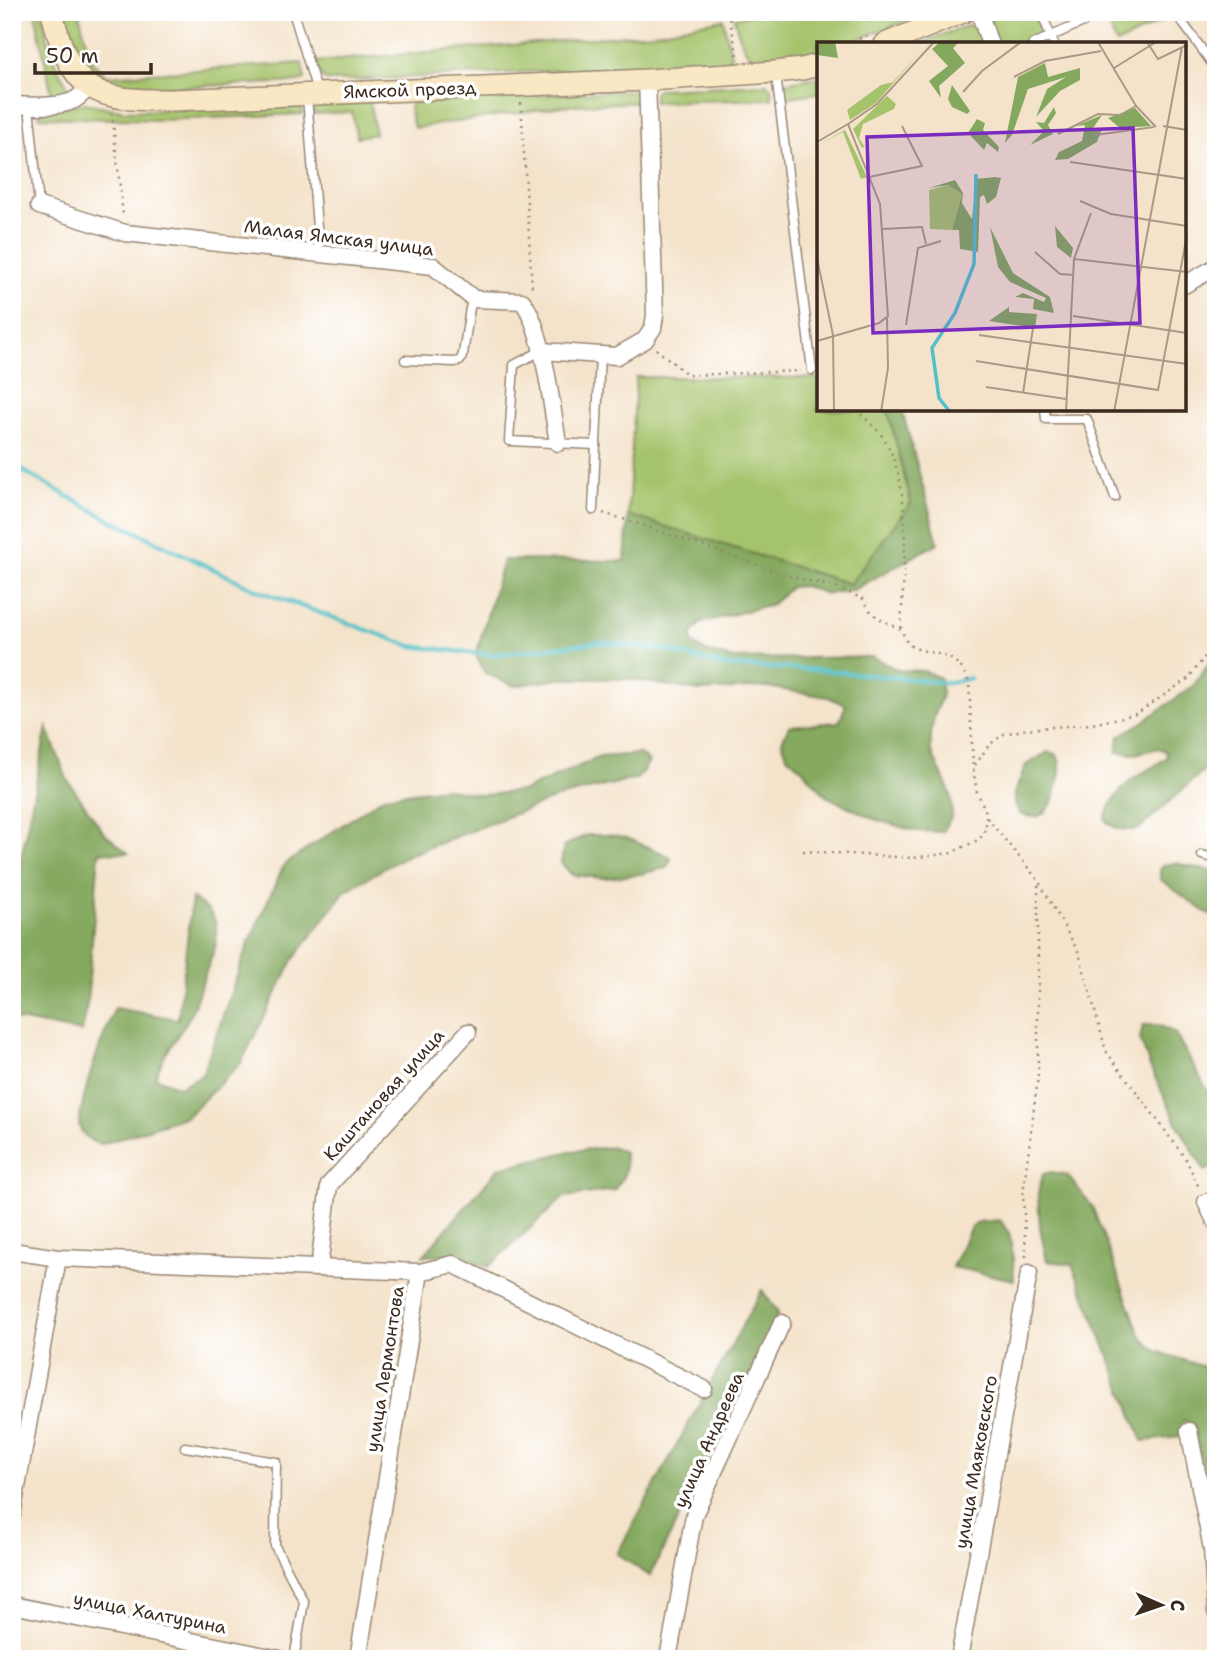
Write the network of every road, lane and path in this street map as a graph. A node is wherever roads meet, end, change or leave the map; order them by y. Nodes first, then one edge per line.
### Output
1 (52, 12) edge
2 (293, 12) edge
3 (728, 12) edge
4 (963, 12) edge
5 (979, 12) edge
6 (1041, 12) edge
7 (1101, 12) edge
8 (1175, 12) edge
9 (1053, 40) edge
10 (890, 42) edge
11 (989, 42) edge
12 (817, 65) edge
13 (1216, 69) edge
14 (775, 72) junction
15 (742, 74) junction
16 (647, 80) junction
17 (520, 85) junction
18 (89, 87) junction
19 (312, 94) junction
20 (109, 96) junction
21 (20, 106) edge
22 (39, 206) joint
23 (125, 233) junction
24 (319, 254) junction
25 (1216, 267) edge
26 (1186, 284) edge
27 (474, 299) junction
28 (528, 308) junction
29 (645, 340) junction
30 (541, 351) junction
31 (600, 355) junction
32 (405, 360) dead end
33 (812, 370) joint
34 (857, 411) edge
35 (1045, 411) edge
36 (558, 443) junction
37 (596, 445) junction
38 (1115, 497) dead end
39 (593, 510) joint
40 (901, 629) junction
41 (1216, 642) edge
42 (973, 768) junction
43 (986, 818) junction
44 (803, 851) dead end
45 (1202, 855) dead end
46 (1216, 859) edge
47 (1038, 880) junction
48 (468, 1032) dead end
49 (1206, 1202) joint
50 (1216, 1223) edge
51 (12, 1251) edge
52 (58, 1258) junction
53 (319, 1268) junction
54 (420, 1272) junction
55 (1030, 1273) joint
56 (782, 1324) dead end
57 (704, 1389) dead end
58 (1189, 1431) dead end
59 (186, 1447) dead end
60 (12, 1515) edge
61 (12, 1605) edge
62 (1216, 1612) edge
63 (280, 1659) edge
64 (294, 1659) edge
65 (358, 1659) edge
66 (668, 1659) edge
67 (959, 1659) edge

1 - 18 main road, Ямской проезд
2 - 19 lane
3 - 15 path
4 - 10 main road
5 - 11 street
6 - 9 lane
7 - 9 lane
8 - 13 lane
12 - 14 main road, Ямской проезд
14 - 15 main road, Ямской проезд
14 - 33 lane
15 - 16 main road, Ямской проезд
16 - 17 main road, Ямской проезд
16 - 29 street
17 - 19 main road, Ямской проезд
17 - 28 path
18 - 20 main road, Ямской проезд
18 - 21 street
19 - 20 main road, Ямской проезд
19 - 24 lane
20 - 23 path
21 - 22 lane
22 - 23 street, Малая Ямская улица
23 - 24 street, Малая Ямская улица
24 - 27 street, Малая Ямская улица
25 - 26 street
27 - 28 street
27 - 32 lane
28 - 30 street
29 - 31 street
29 - 33 path
30 - 31 street
30 - 36 street
30 - 36 lane
31 - 37 lane
34 - 40 path
35 - 38 lane
36 - 37 lane
37 - 39 lane
39 - 40 path
40 - 42 path
41 - 42 path
42 - 43 path
43 - 44 path
43 - 47 path
45 - 46 lane
47 - 49 path
47 - 55 path
48 - 53 street, Каштановая улица
49 - 50 street
51 - 52 street
52 - 53 street
52 - 60 street
53 - 54 street
54 - 57 street, улица Лермонтова
54 - 65 street, улица Лермонтова
55 - 67 street, улица Маяковского
56 - 66 street, улица Андреева
58 - 62 street
59 - 64 lane
61 - 63 street, улица Халтурина

